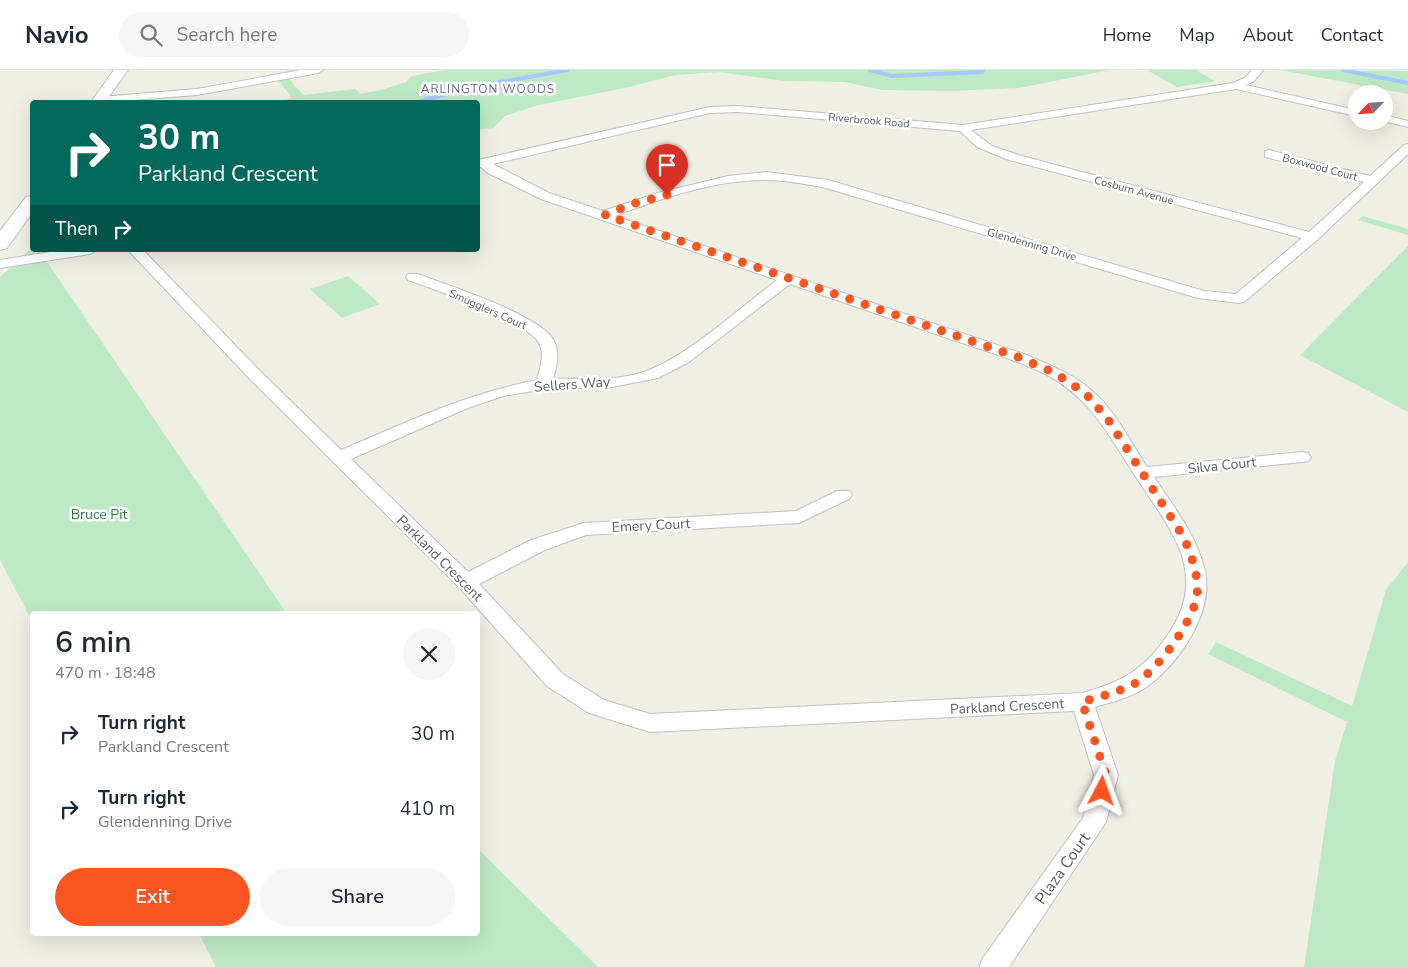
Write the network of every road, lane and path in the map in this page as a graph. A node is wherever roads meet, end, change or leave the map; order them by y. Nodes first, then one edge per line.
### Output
1 (121, 70) edge
2 (318, 70) edge
3 (1258, 70) edge
4 (280, 73) edge
5 (1236, 86) junction
6 (100, 100) edge
7 (110, 100) edge
8 (1348, 111) edge
9 (1393, 120) edge
10 (1408, 124) edge
11 (963, 128) junction
12 (1408, 148) edge
13 (1269, 154) dead end
14 (481, 163) edge
15 (1371, 180) junction
16 (30, 204) edge
17 (605, 215) junction
18 (1312, 237) junction
19 (0, 244) edge
20 (77, 252) edge
21 (137, 252) edge
22 (0, 264) edge
23 (413, 277) dead end
24 (787, 279) junction
25 (544, 384) junction
26 (339, 457) junction
27 (1302, 457) dead end
28 (1142, 473) junction
29 (843, 495) dead end
30 (466, 582) junction
31 (1082, 702) junction
32 (994, 967) edge

1 - 6 street
2 - 4 street
3 - 5 street, Riverbrook Road
4 - 7 street
5 - 8 street
5 - 11 street, Riverbrook Road
9 - 10 street
11 - 14 street, Riverbrook Road
11 - 18 street, Cosburn Avenue
12 - 15 street, Glendenning Drive
13 - 15 street, Boxwood Court
14 - 17 street, Parkland Crescent
15 - 18 street, Glendenning Drive
16 - 19 street
17 - 18 street, Glendenning Drive
17 - 24 street, Parkland Crescent
20 - 22 street
21 - 26 street, Parkland Crescent
23 - 25 street, Smugglers Court
24 - 25 street, Sellers Way
24 - 28 street, Parkland Crescent
25 - 26 street, Sellers Way
26 - 30 street, Parkland Crescent
27 - 28 street, Silva Court
28 - 31 street, Parkland Crescent
29 - 30 street, Emery Court
30 - 31 street, Parkland Crescent
31 - 32 street, Plaza Court

